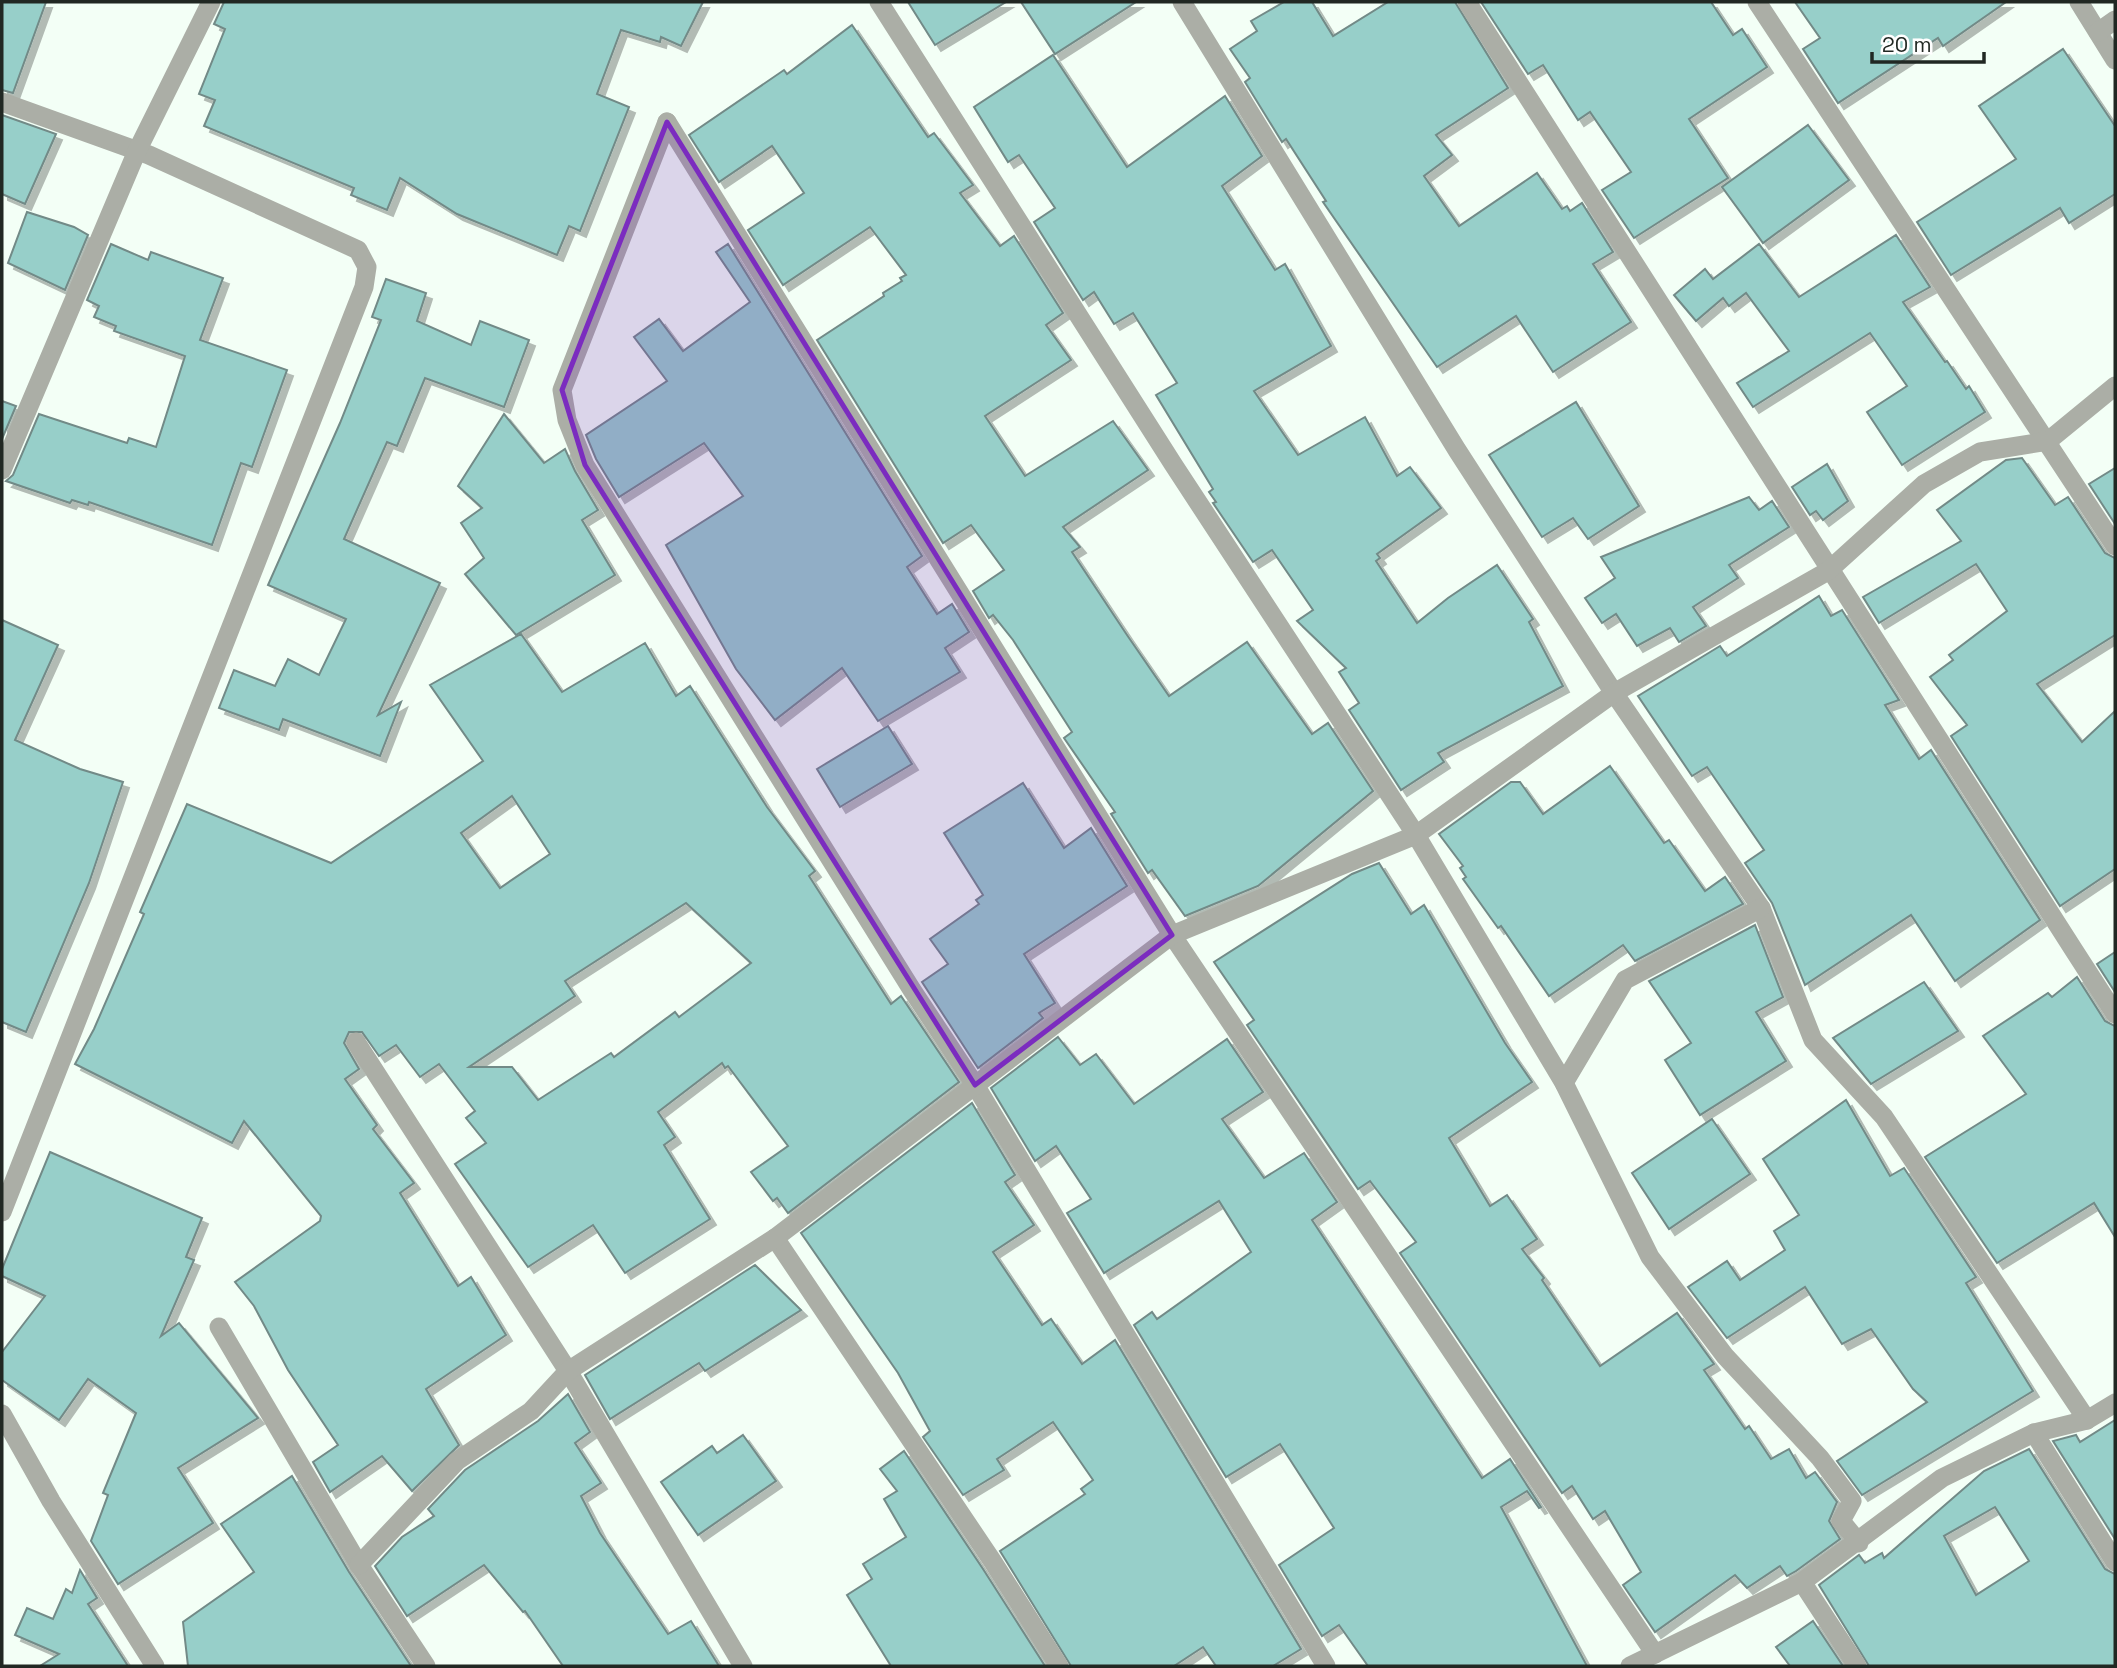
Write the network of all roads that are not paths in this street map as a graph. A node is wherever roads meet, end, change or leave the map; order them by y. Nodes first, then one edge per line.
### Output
1 (211, 2) edge
2 (879, 2) edge
3 (1182, 2) edge
4 (1467, 2) edge
5 (1757, 2) edge
6 (2079, 2) edge
7 (2115, 20) edge
8 (2098, 32) junction
9 (2115, 60) edge
10 (2, 102) edge
11 (137, 151) junction
12 (2115, 386) edge
13 (2048, 441) junction
14 (2, 470) edge
15 (2115, 546) edge
16 (1828, 571) junction
17 (1614, 693) junction
18 (1416, 835) junction
19 (1761, 908) junction
20 (1172, 935) junction
21 (2115, 1014) edge
22 (356, 1042) dead end
23 (1564, 1083) junction
24 (975, 1085) junction
25 (2, 1212) edge
26 (775, 1238) junction
27 (219, 1328) dead end
28 (568, 1371) junction
29 (2115, 1403) edge
30 (2, 1414) edge
31 (2087, 1420) junction
32 (2034, 1433) junction
33 (1859, 1543) junction
34 (2115, 1562) edge
35 (359, 1565) junction
36 (1802, 1582) junction
37 (1655, 1654) junction
38 (155, 1666) edge
39 (426, 1666) edge
40 (743, 1666) edge
41 (1059, 1666) edge
42 (1326, 1666) edge
43 (1630, 1666) edge
44 (1857, 1666) edge

1 - 11 street
2 - 18 street
3 - 17 street
4 - 16 street
5 - 13 street
6 - 8 street
7 - 8 street
8 - 9 street
10 - 11 street
11 - 14 street
11 - 25 street
12 - 13 street
13 - 15 street
13 - 16 street
16 - 17 street
16 - 21 street
17 - 18 street
17 - 19 street
18 - 20 street
18 - 23 street
19 - 23 street
19 - 31 street
20 - 24 street
20 - 24 street
20 - 37 street
22 - 28 street
23 - 33 street
24 - 26 street
24 - 42 street
26 - 28 street
26 - 41 street
27 - 35 street
28 - 35 street
28 - 40 street
29 - 31 street
30 - 38 street
31 - 32 street
32 - 33 street
32 - 34 street
33 - 36 street
35 - 39 street
36 - 37 street
36 - 44 street
37 - 43 street

